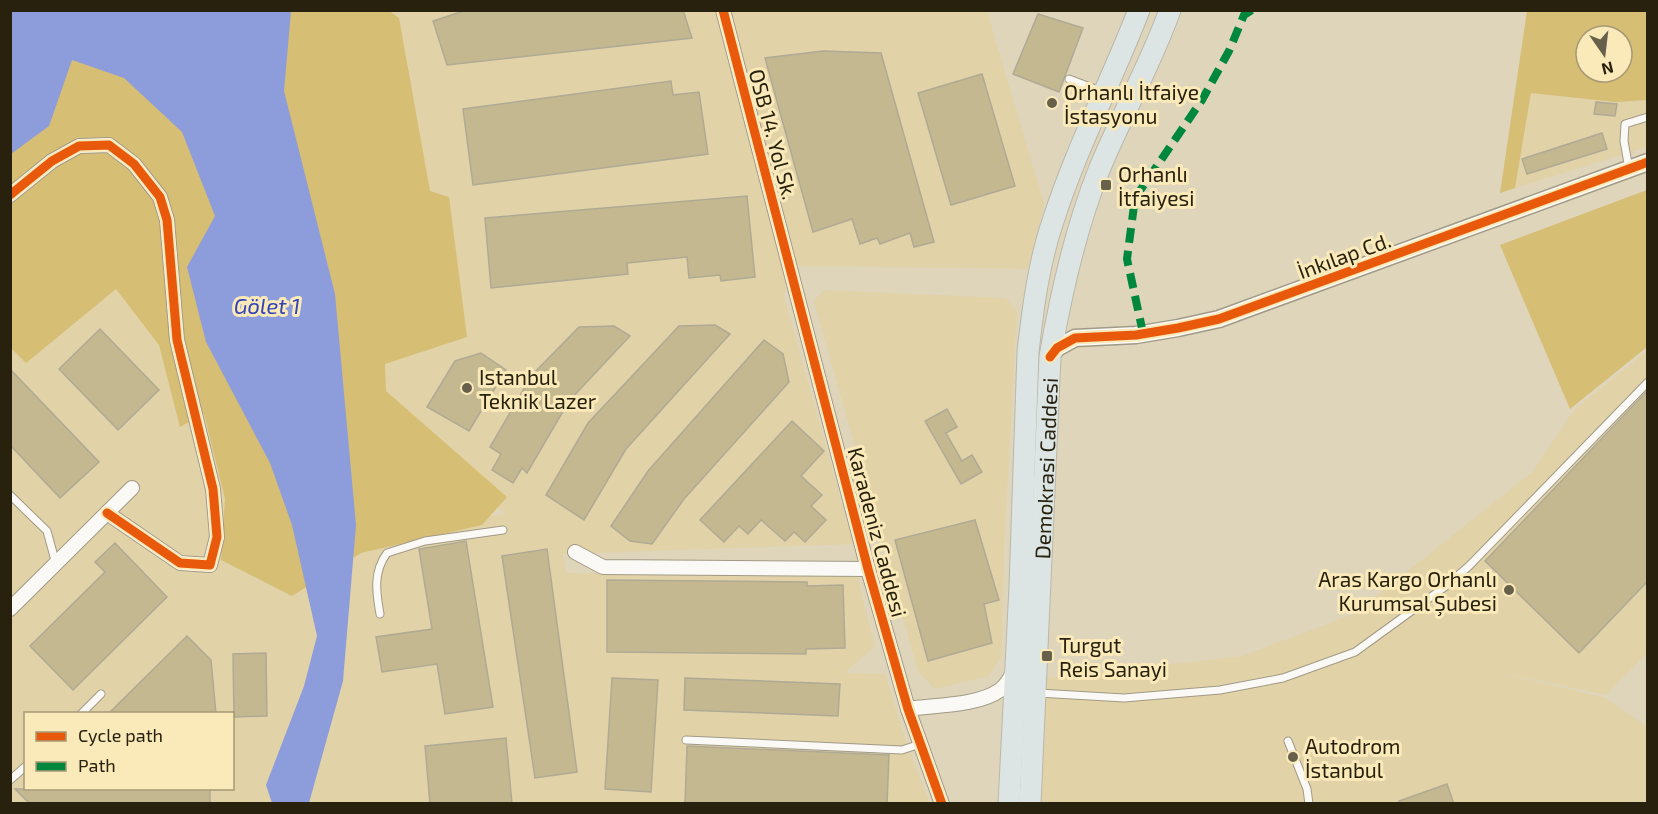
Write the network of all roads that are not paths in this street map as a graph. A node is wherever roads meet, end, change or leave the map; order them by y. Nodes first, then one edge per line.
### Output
1 (723, 10) edge
2 (1139, 10) edge
3 (1170, 10) edge
4 (1069, 79) dead end
5 (1141, 80) junction
6 (1105, 93) junction
7 (1647, 117) edge
8 (1647, 162) edge
9 (1629, 169) junction
10 (10, 195) edge
11 (791, 266) joint
12 (1036, 294) junction
13 (1061, 302) junction
14 (1093, 338) junction
15 (1050, 357) junction
16 (1647, 382) edge
17 (132, 488) dead end
18 (10, 495) edge
19 (107, 513) junction
20 (503, 530) dead end
21 (575, 552) dead end
22 (56, 564) junction
23 (868, 569) junction
24 (10, 609) edge
25 (380, 614) dead end
26 (1016, 666) junction
27 (1036, 693) junction
28 (101, 694) dead end
29 (908, 709) junction
30 (83, 712) edge
31 (686, 740) dead end
32 (1288, 741) dead end
33 (920, 744) junction
34 (24, 768) edge
35 (10, 780) edge
36 (942, 804) edge
37 (1009, 804) edge
38 (1030, 804) edge
39 (1309, 804) edge

1 - 11 street, OSB 14. Yol Sk.
2 - 6 main road, Demokrasi Caddesi
3 - 5 main road, Demokrasi Caddesi
4 - 6 lane
5 - 6 main road
5 - 13 main road, Demokrasi Caddesi
6 - 12 main road, Demokrasi Caddesi
7 - 9 lane
8 - 9 street, İnkılap Cd.
9 - 14 street, İnkılap Cd.
10 - 19 street
11 - 23 street, Karadeniz Caddesi
12 - 15 main road
12 - 26 main road, Demokrasi Caddesi
13 - 14 street
13 - 15 main road, Demokrasi Caddesi
14 - 15 street, İnkılap Cd.
15 - 27 main road, Demokrasi Caddesi
16 - 27 lane
17 - 19 street
18 - 22 lane
19 - 22 street
20 - 25 lane
21 - 23 street, Karadeniz Caddesi
22 - 24 street
23 - 29 street, Karadeniz Caddesi
26 - 29 street
26 - 37 main road, Demokrasi Caddesi
27 - 38 main road, Demokrasi Caddesi
28 - 30 lane
29 - 33 street, Karadeniz Caddesi
31 - 33 lane
32 - 39 lane
33 - 36 street, Karadeniz Caddesi
34 - 35 lane

